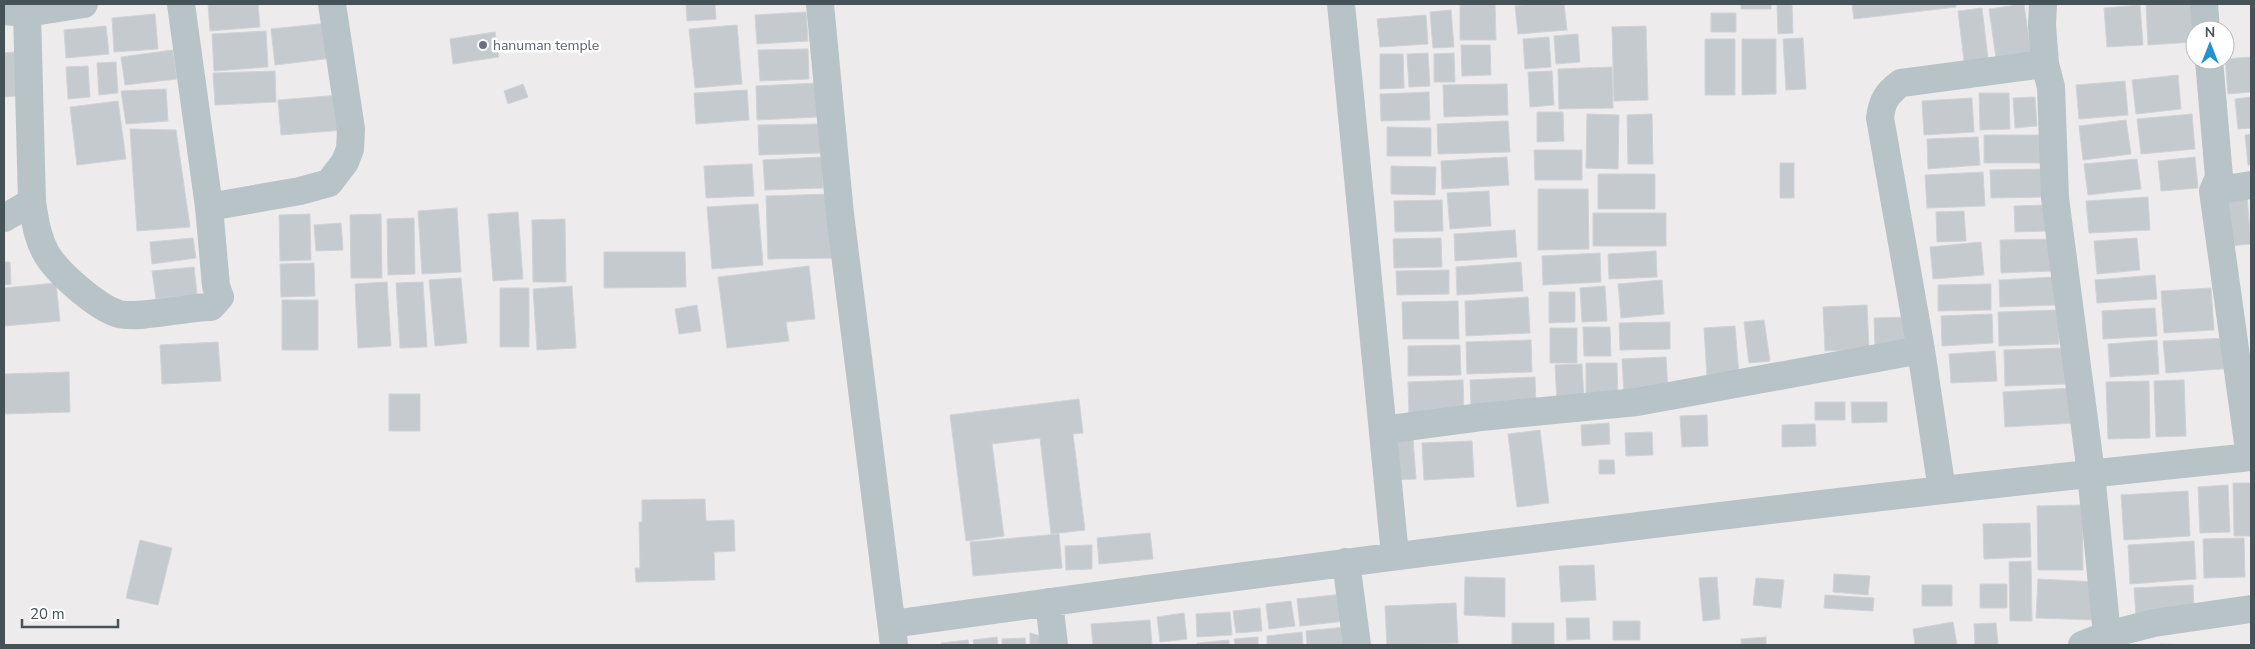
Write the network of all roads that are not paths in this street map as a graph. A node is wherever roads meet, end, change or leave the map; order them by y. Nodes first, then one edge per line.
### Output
1 (84, 4) edge
2 (181, 4) edge
3 (332, 4) edge
4 (820, 4) edge
5 (1341, 4) edge
6 (2043, 4) edge
7 (2204, 4) edge
8 (15, 12) edge
9 (2205, 20) edge
10 (2045, 64) junction
11 (2210, 70) edge
12 (2251, 185) edge
13 (2213, 191) junction
14 (32, 202) junction
15 (209, 207) junction
16 (4, 218) edge
17 (1921, 350) junction
18 (1382, 430) junction
19 (2250, 457) edge
20 (2091, 473) junction
21 (1942, 490) junction
22 (1395, 555) junction
23 (1346, 562) junction
24 (1049, 602) junction
25 (2251, 609) edge
26 (2107, 634) junction
27 (893, 635) edge
28 (1054, 645) edge
29 (1357, 645) edge
30 (2082, 645) edge

1 - 8 street
2 - 15 street
3 - 15 street
4 - 27 street
5 - 18 street
6 - 10 street
7 - 9 street
8 - 14 street
10 - 17 street
10 - 20 street
11 - 13 street
12 - 13 street
13 - 19 street
14 - 15 street
14 - 16 street
17 - 18 street
17 - 21 street
18 - 22 street
19 - 20 street
20 - 21 street
20 - 26 street
21 - 22 street
22 - 23 street
23 - 24 street
23 - 29 street
24 - 27 street
24 - 28 street
25 - 26 street
26 - 30 street

